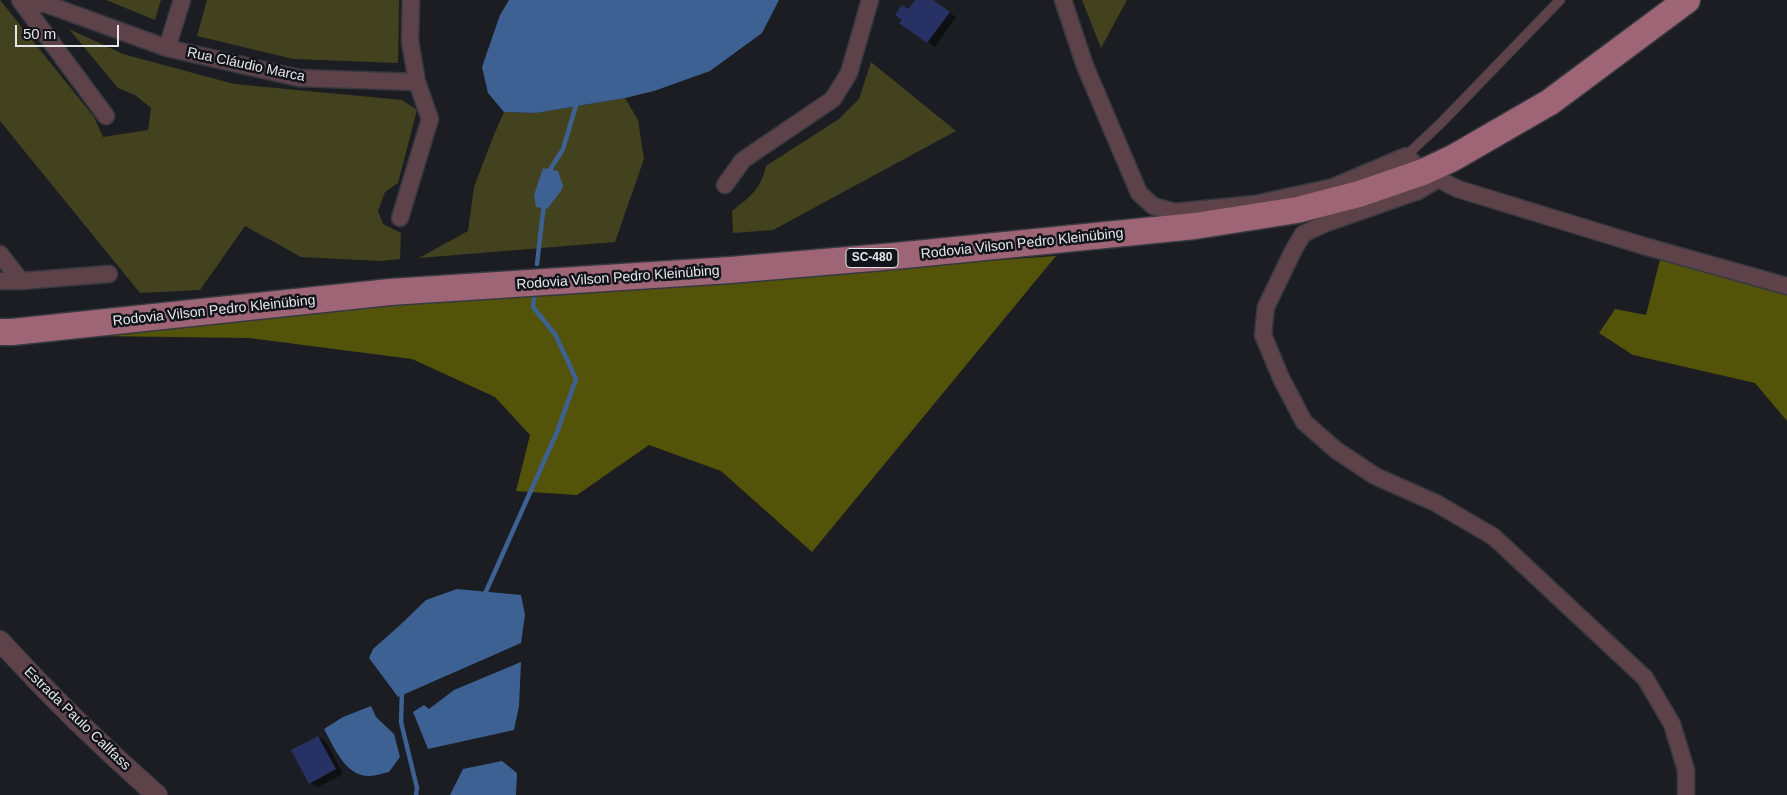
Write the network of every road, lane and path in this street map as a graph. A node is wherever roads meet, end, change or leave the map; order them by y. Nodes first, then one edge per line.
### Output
1 (182, 0) edge
2 (411, 0) edge
3 (870, 0) edge
4 (1063, 0) edge
5 (1560, 0) edge
6 (1687, 0) edge
7 (22, 2) edge
8 (167, 48) junction
9 (417, 82) junction
10 (106, 116) dead end
11 (1422, 169) junction
12 (725, 185) dead end
13 (400, 218) dead end
14 (0, 254) edge
15 (109, 274) dead end
16 (0, 281) edge
17 (21, 281) junction
18 (1787, 286) edge
19 (0, 332) edge
20 (0, 641) edge
21 (156, 795) edge
22 (1686, 795) edge

1 - 8 street
2 - 9 street
3 - 12 street
4 - 11 street
5 - 11 lane
6 - 11 main road, Rodovia Vilson Pedro Kleinübing / SC-480
7 - 8 street, Rua Cláudio Marca
7 - 10 street
8 - 9 street, Rua Cláudio Marca
9 - 13 street
11 - 18 street
11 - 19 main road, Rodovia Vilson Pedro Kleinübing / SC-480
11 - 22 street
14 - 17 street
15 - 17 street
16 - 17 street
20 - 21 street, Estrada Paulo Callfass

